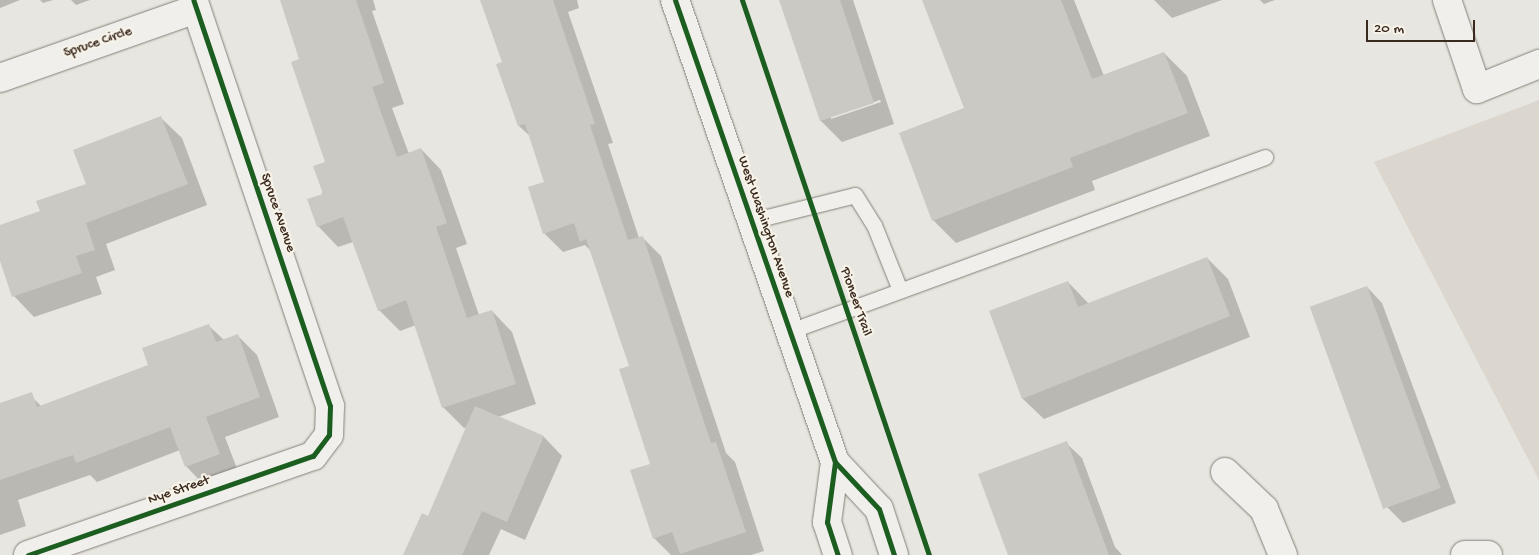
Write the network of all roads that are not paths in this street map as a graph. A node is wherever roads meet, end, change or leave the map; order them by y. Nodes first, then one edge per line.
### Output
1 (675, 0) edge
2 (1447, 0) edge
3 (194, 4) edge
4 (1539, 64) edge
5 (0, 78) edge
6 (1265, 157) dead end
7 (752, 221) junction
8 (900, 290) junction
9 (790, 331) junction
10 (329, 435) joint
11 (835, 462) junction
12 (1225, 472) dead end
13 (828, 522) junction
14 (28, 555) edge
15 (838, 555) edge
16 (856, 555) edge
17 (894, 555) edge
18 (1282, 555) edge
19 (1465, 555) edge
20 (1488, 555) edge

1 - 7 street, West Washington Avenue
2 - 4 street
3 - 5 street, Spruce Circle
3 - 10 street, Spruce Avenue
6 - 8 lane
7 - 8 lane
7 - 9 street, West Washington Avenue
8 - 9 lane
9 - 11 street, West Washington Avenue
10 - 14 street, Nye Street
11 - 13 street, West Washington Avenue
11 - 17 street, West Washington Avenue
12 - 18 street
13 - 15 street, West Washington Avenue
13 - 16 street
19 - 20 street

